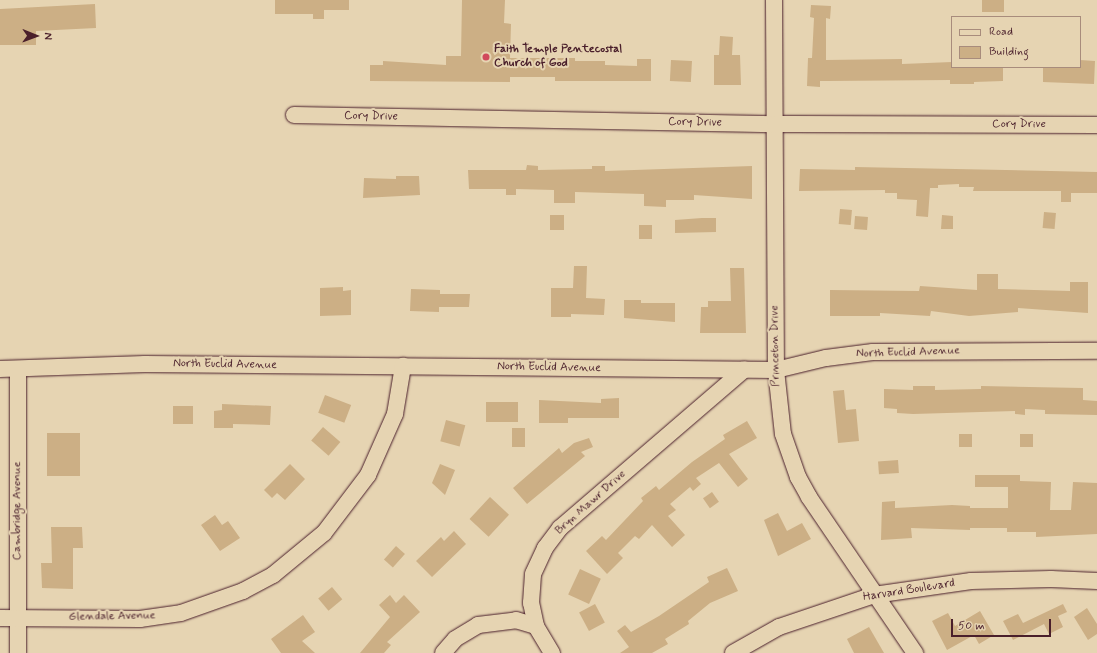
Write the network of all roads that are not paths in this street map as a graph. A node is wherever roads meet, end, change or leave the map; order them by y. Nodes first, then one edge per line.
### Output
1 (774, 0) edge
2 (294, 115) dead end
3 (775, 124) junction
4 (1097, 125) edge
5 (1097, 351) edge
6 (403, 366) junction
7 (0, 369) edge
8 (18, 369) junction
9 (744, 370) junction
10 (776, 370) junction
11 (1097, 581) edge
12 (874, 595) junction
13 (0, 618) edge
14 (18, 618) junction
15 (536, 626) junction
16 (18, 653) edge
17 (443, 653) edge
18 (552, 653) edge
19 (733, 653) edge
20 (915, 653) edge

1 - 3 street, Princeton Drive
2 - 3 street, Cory Drive
3 - 4 street, Cory Drive
3 - 10 street, Princeton Drive
5 - 10 street, North Euclid Avenue
6 - 8 street, North Euclid Avenue
6 - 9 street, North Euclid Avenue
6 - 14 street, Glendale Avenue
7 - 8 street, North Euclid Avenue
8 - 14 street, Cambridge Avenue
9 - 10 street, North Euclid Avenue
9 - 15 street, Bryn Mawr Drive
10 - 12 street, Princeton Drive
11 - 12 street, Harvard Boulevard
12 - 19 street, Harvard Boulevard
12 - 20 street, Princeton Drive
13 - 14 street, Glendale Avenue
14 - 16 street, Cambridge Avenue
15 - 17 street
15 - 18 street, Bryn Mawr Drive

